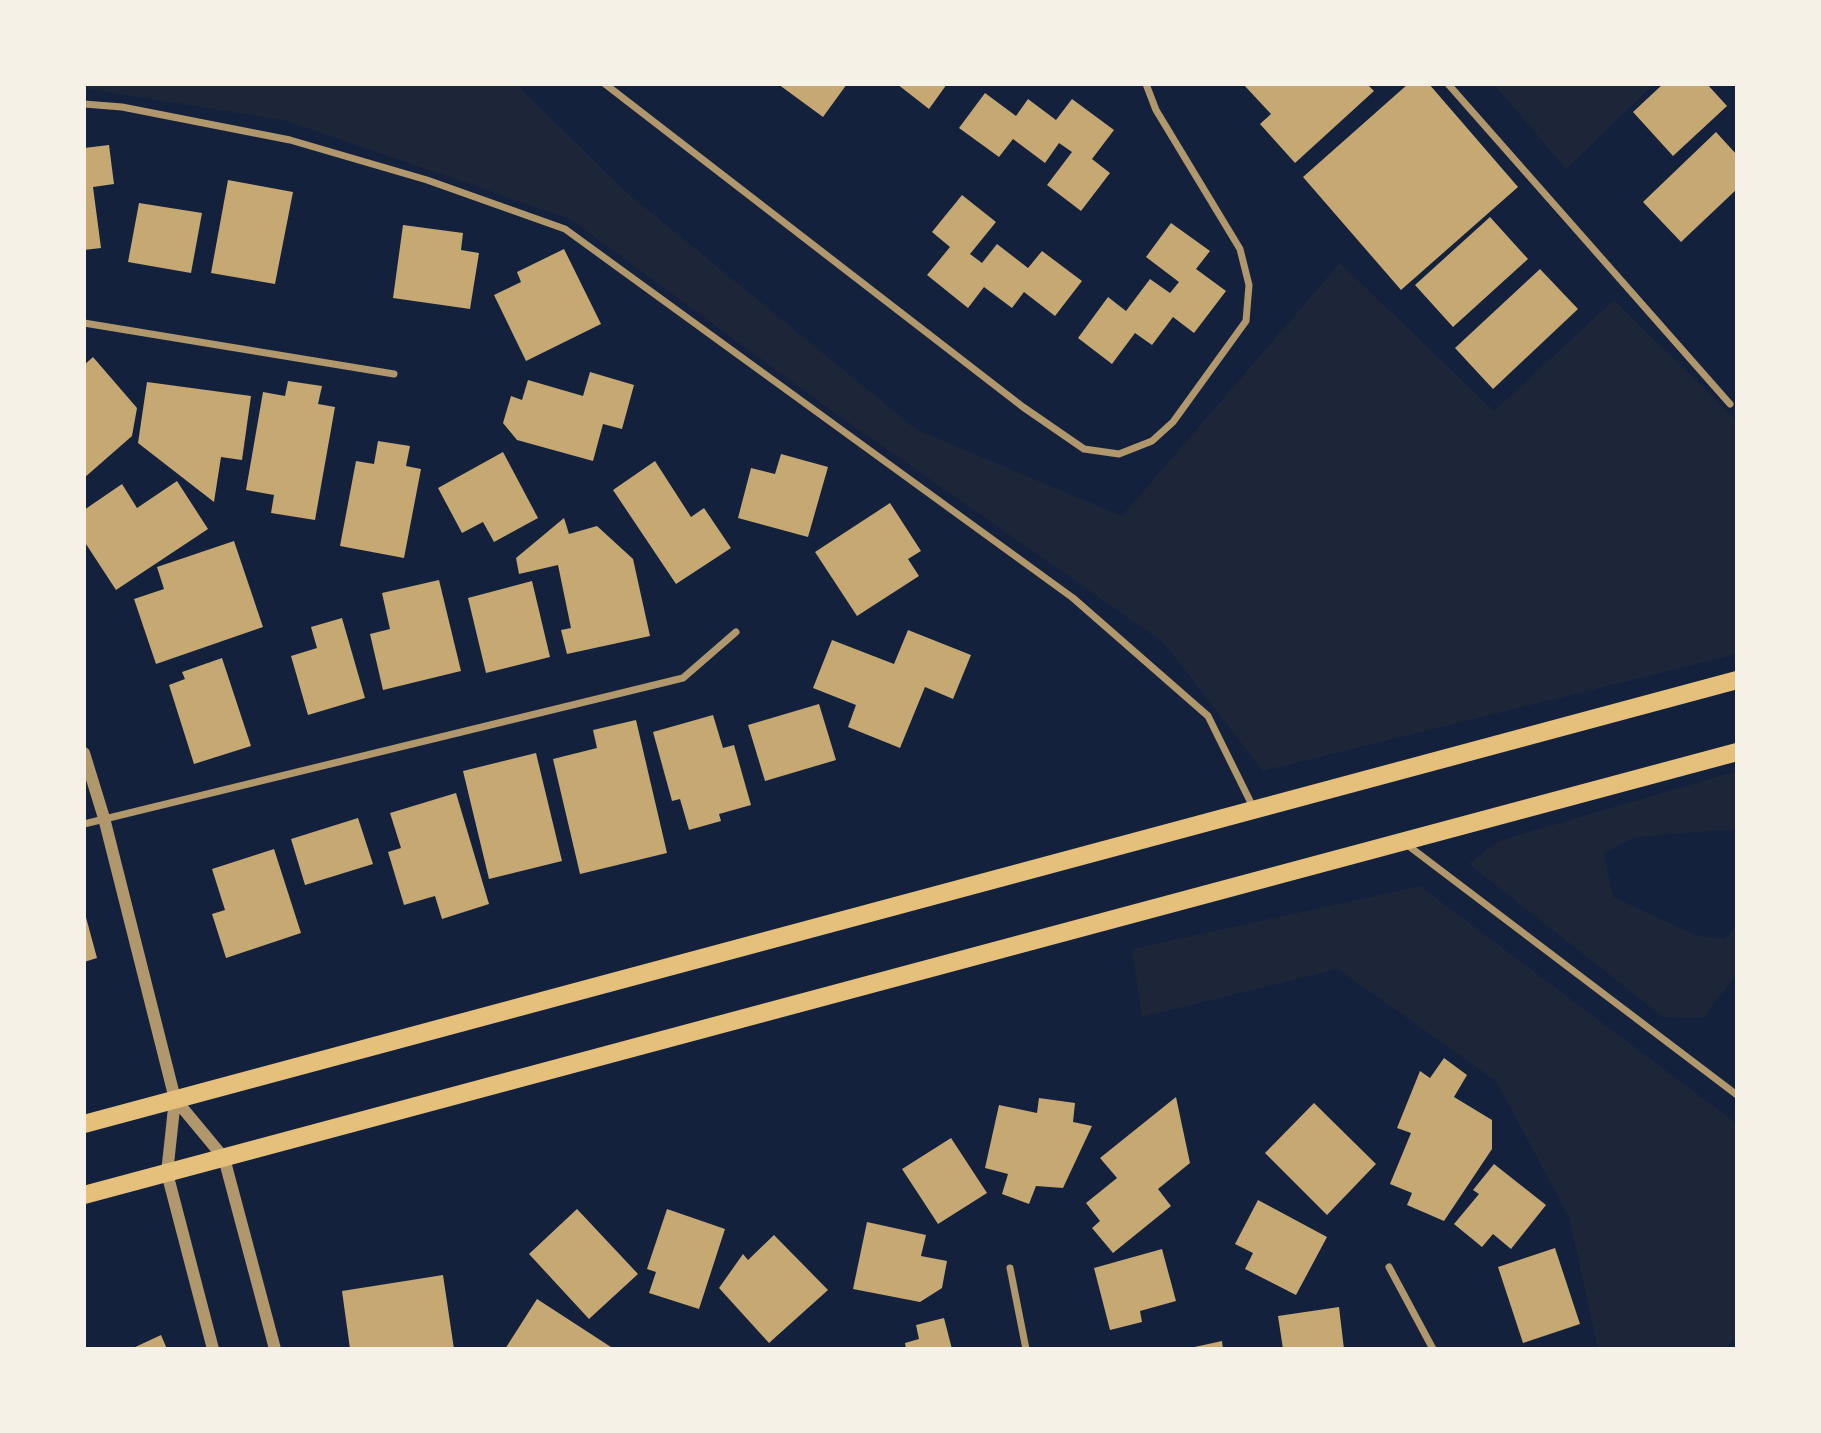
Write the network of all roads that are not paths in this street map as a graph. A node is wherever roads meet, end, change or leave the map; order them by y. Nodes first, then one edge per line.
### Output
1 (605, 84) edge
2 (1146, 84) edge
3 (1448, 84) edge
4 (84, 104) edge
5 (84, 323) edge
6 (394, 374) dead end
7 (1730, 404) dead end
8 (736, 632) dead end
9 (1737, 680) edge
10 (1737, 752) edge
11 (84, 753) edge
12 (1254, 809) junction
13 (104, 818) junction
14 (84, 824) edge
15 (1401, 841) junction
16 (1737, 1095) edge
17 (175, 1099) junction
18 (84, 1124) edge
19 (224, 1158) junction
20 (167, 1173) junction
21 (84, 1195) edge
22 (1389, 1267) dead end
23 (1010, 1268) dead end
24 (213, 1349) edge
25 (275, 1349) edge
26 (1026, 1349) edge
27 (1433, 1349) edge

1 - 2 street
3 - 7 street
4 - 12 street
5 - 6 street
8 - 13 street
9 - 12 main road
10 - 15 main road
11 - 13 street
12 - 17 main road
13 - 14 street
13 - 17 street
15 - 16 street
15 - 19 main road
17 - 18 main road
17 - 19 street
17 - 20 street
19 - 20 main road
19 - 25 street
20 - 21 main road
20 - 24 street
22 - 27 street
23 - 26 street

